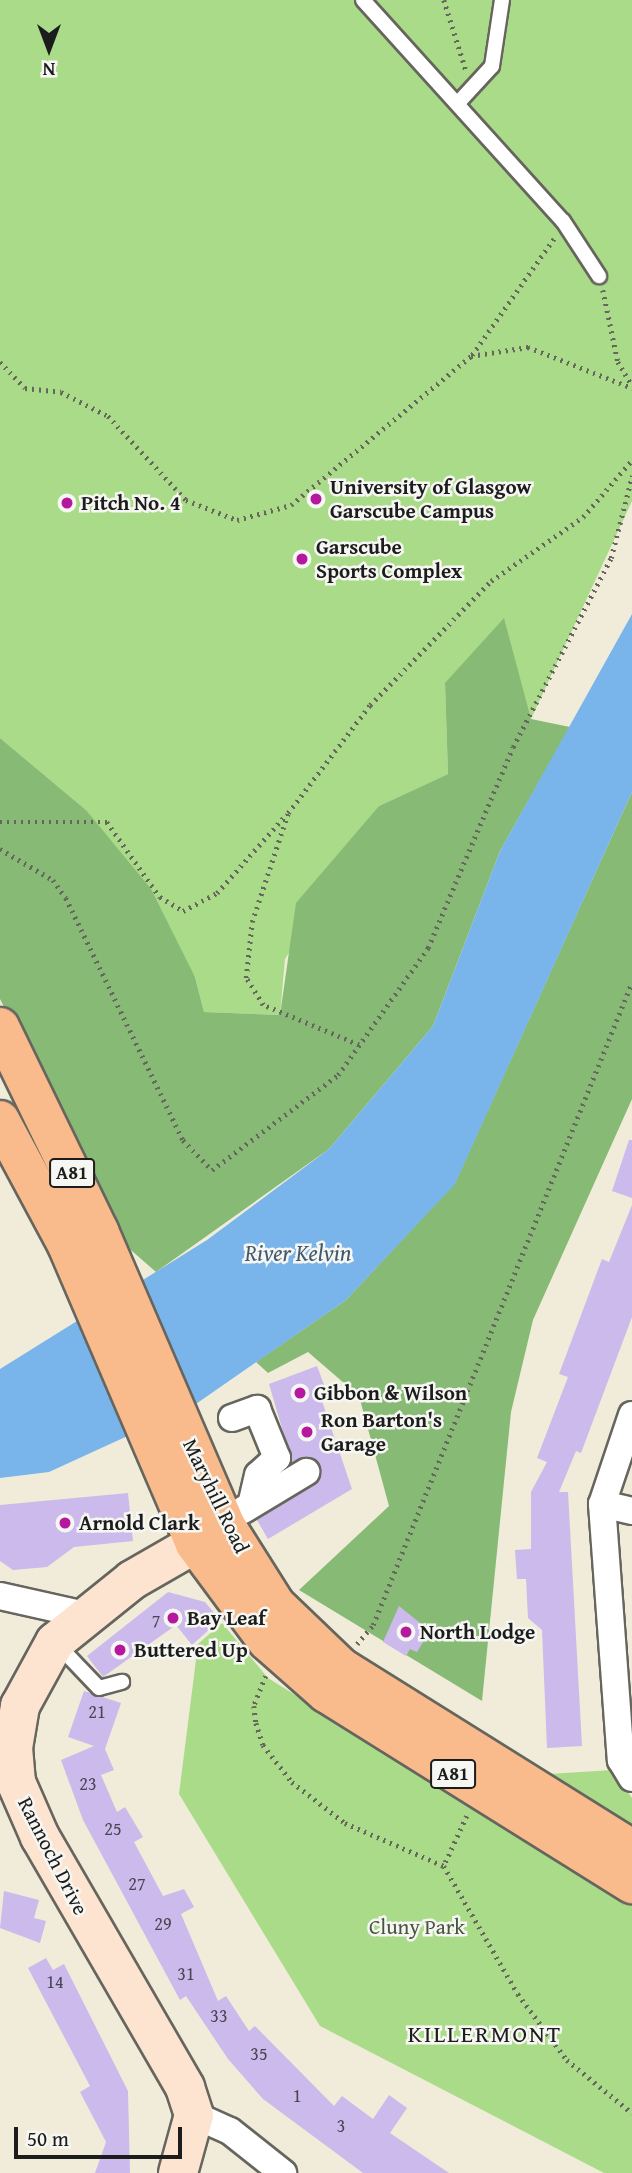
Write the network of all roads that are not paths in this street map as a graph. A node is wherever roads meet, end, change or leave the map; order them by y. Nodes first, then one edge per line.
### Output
1 (363, 0) edge
2 (502, 0) edge
3 (458, 103) junction
4 (599, 276) road end
5 (0, 1027) edge
6 (10, 1070) edge
7 (0, 1120) edge
8 (83, 1238) junction
9 (106, 1291) junction
10 (632, 1415) edge
11 (232, 1418) dead end
12 (306, 1472) dead end
13 (601, 1504) junction
14 (632, 1511) edge
15 (224, 1524) junction
16 (0, 1596) edge
17 (85, 1615) junction
18 (55, 1642) junction
19 (334, 1681) junction
20 (122, 1682) dead end
21 (632, 1778) edge
22 (8, 1791) edge
23 (632, 1849) edge
24 (632, 1884) edge
25 (194, 2115) junction
26 (178, 2173) edge
27 (283, 2173) edge

1 - 3 lane
2 - 3 lane
3 - 4 lane
5 - 6 main road, Maryhill Road / A81
6 - 8 main road, Maryhill Road / A81
7 - 8 main road, Maryhill Road / A81
8 - 9 main road, Maryhill Road / A81
9 - 15 main road, Maryhill Road / A81
9 - 15 main road, Maryhill Road / A81
10 - 13 street
11 - 15 street
12 - 15 street
13 - 14 street
13 - 21 street
15 - 17 street, Rannoch Drive
15 - 19 main road, Maryhill Road / A81
15 - 19 main road, Maryhill Road / A81
16 - 17 street
17 - 18 street, Rannoch Drive
18 - 20 lane
18 - 22 street, Rannoch Drive
19 - 23 main road, Maryhill Road / A81
19 - 24 main road, Maryhill Road / A81
22 - 25 street, Rannoch Drive
25 - 26 street
25 - 27 street

